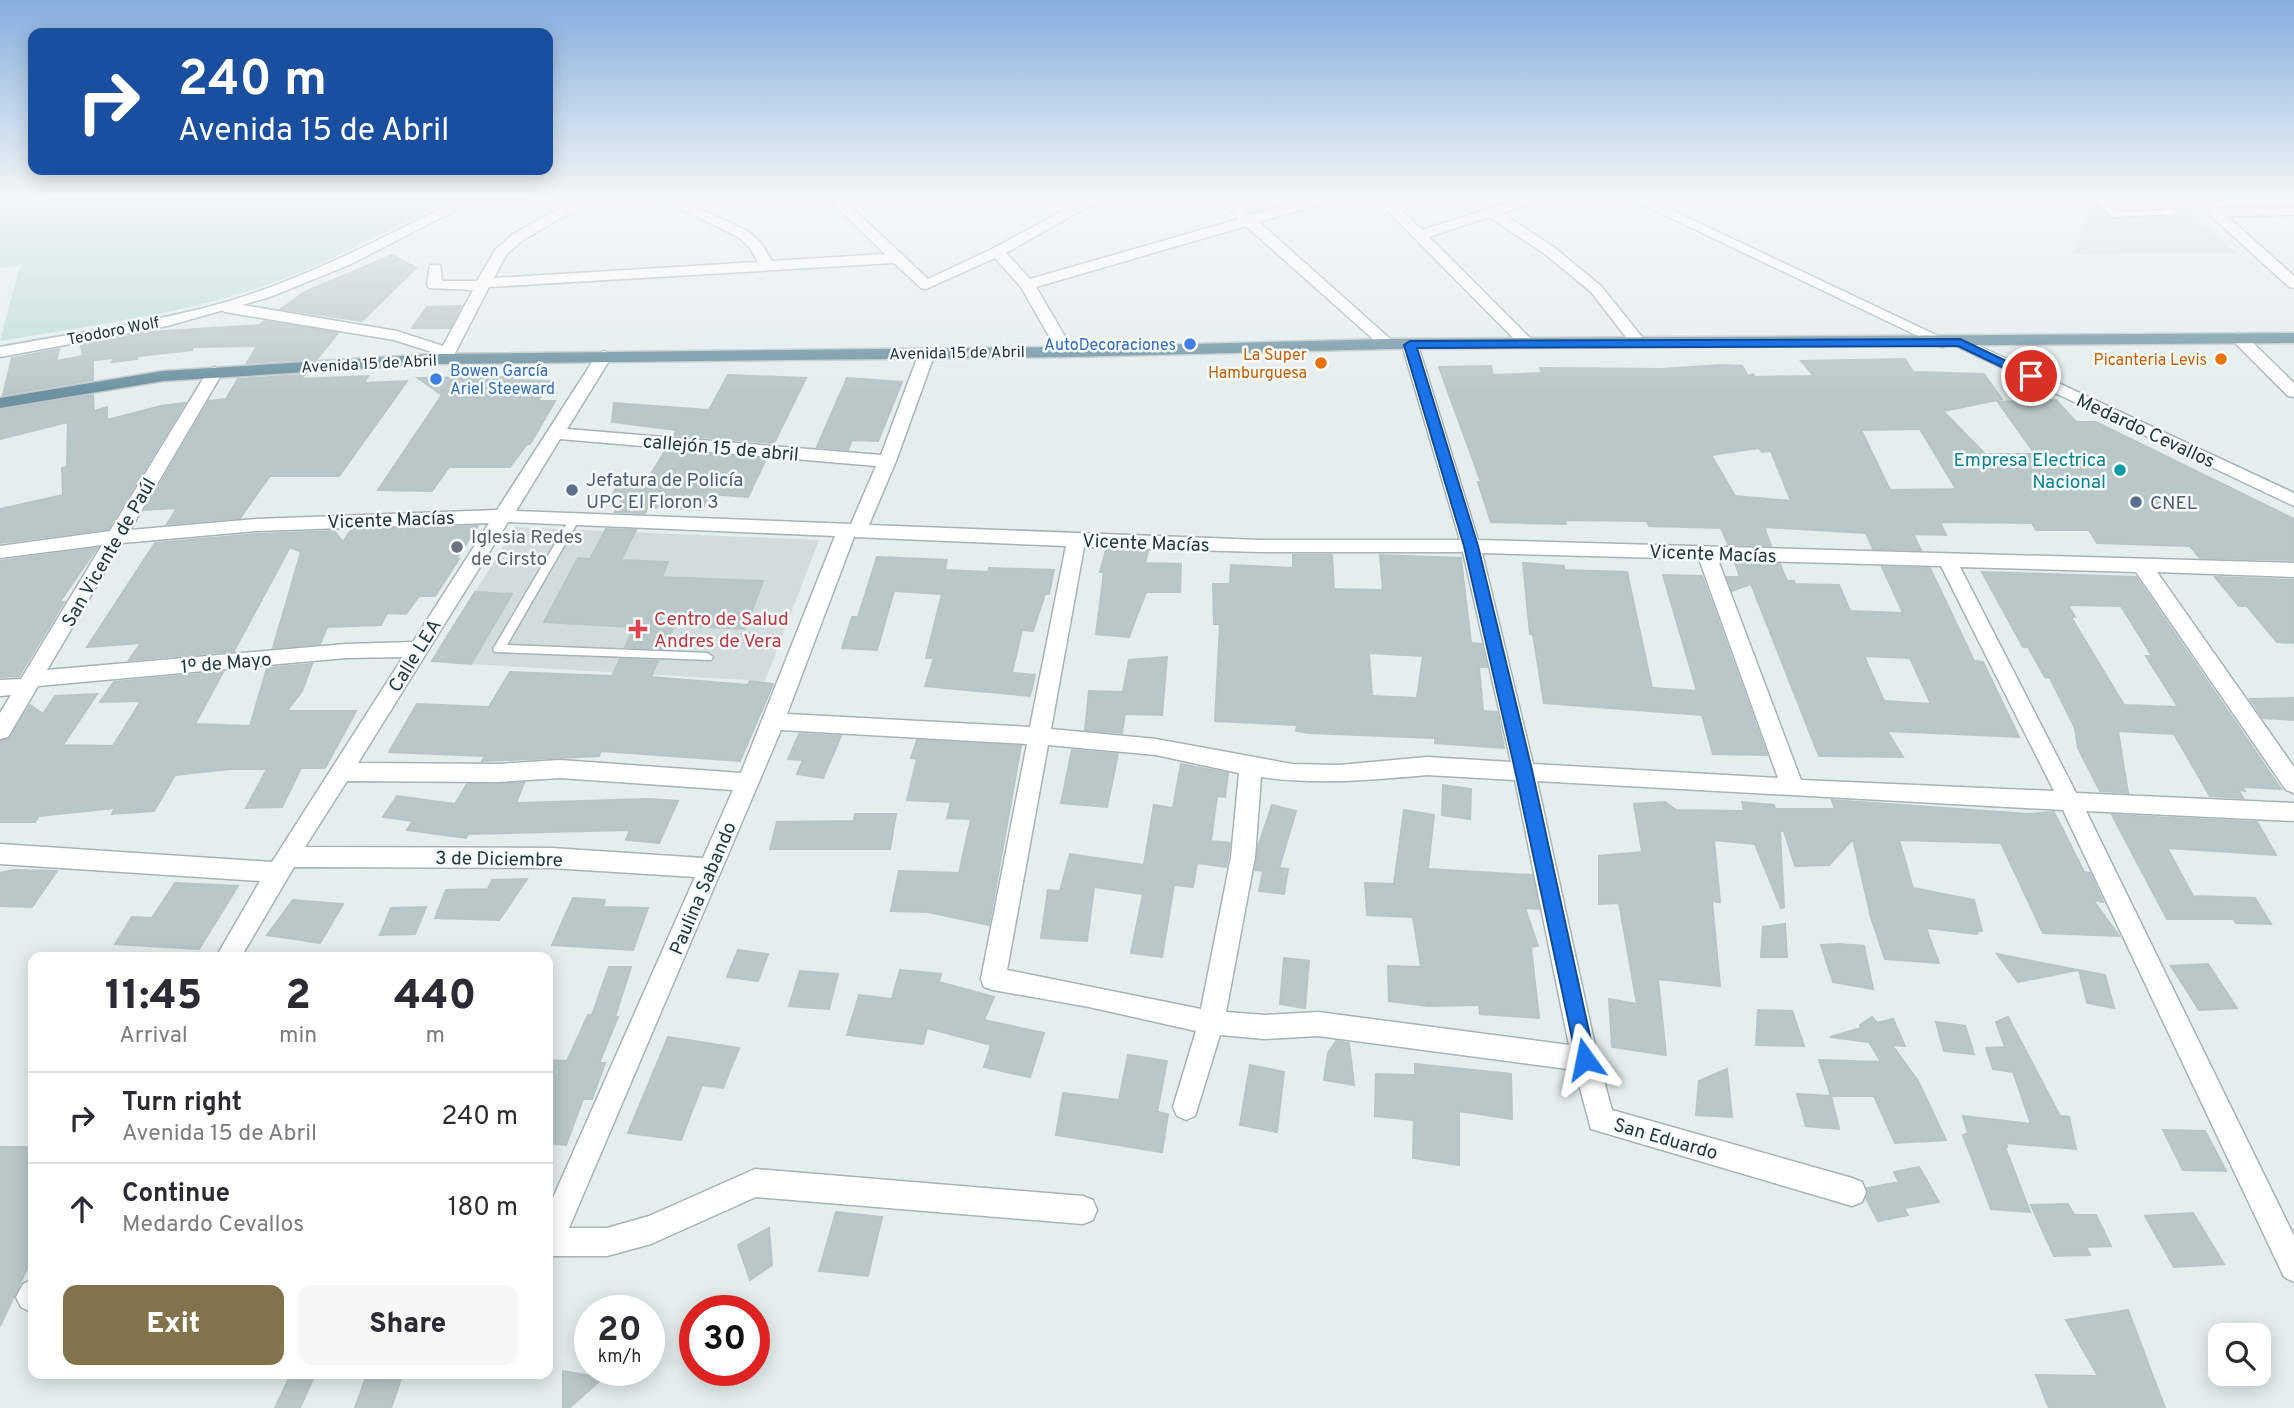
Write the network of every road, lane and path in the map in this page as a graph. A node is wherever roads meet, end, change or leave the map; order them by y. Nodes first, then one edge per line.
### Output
1 (340, 262) edge
2 (496, 262) edge
3 (765, 262) edge
4 (844, 262) edge
5 (901, 262) edge
6 (976, 262) edge
7 (1006, 262) edge
8 (1107, 262) edge
9 (1296, 262) edge
10 (1446, 262) edge
11 (1563, 262) edge
12 (1776, 262) edge
13 (2269, 262) joint
14 (2294, 262) edge
15 (768, 267) junction
16 (435, 268) dead end
17 (482, 284) junction
18 (2294, 284) edge
19 (1027, 285) junction
20 (225, 307) junction
21 (2239, 338) junction
22 (2294, 338) edge
23 (1638, 342) junction
24 (1951, 342) junction
25 (1388, 344) junction
26 (1528, 344) junction
27 (1410, 345) junction
28 (0, 352) edge
29 (1066, 352) junction
30 (927, 353) junction
31 (445, 356) junction
32 (604, 356) junction
33 (215, 372) junction
34 (2294, 392) edge
35 (0, 403) edge
36 (556, 433) junction
37 (887, 461) junction
38 (2294, 500) edge
39 (503, 516) junction
40 (573, 520) junction
41 (852, 531) junction
42 (115, 537) junction
43 (1076, 540) junction
44 (1471, 546) junction
45 (0, 552) edge
46 (1706, 552) junction
47 (1948, 561) junction
48 (2142, 566) junction
49 (2294, 570) edge
50 (418, 649) junction
51 (707, 657) dead end
52 (31, 682) junction
53 (0, 688) edge
54 (774, 721) junction
55 (0, 731) edge
56 (1040, 736) junction
57 (1251, 767) junction
58 (1524, 770) junction
59 (340, 772) junction
60 (748, 782) junction
61 (2294, 784) edge
62 (1793, 788) junction
63 (2070, 802) junction
64 (2294, 812) edge
65 (0, 854) edge
66 (282, 864) junction
67 (710, 867) junction
68 (231, 952) edge
69 (1211, 1023) junction
70 (1585, 1059) junction
71 (1186, 1107) dead end
72 (1852, 1192) dead end
73 (1083, 1210) dead end
74 (553, 1230) edge
75 (553, 1242) edge
76 (2294, 1268) edge

1 - 20 street
2 - 17 street
3 - 15 street
4 - 15 street
5 - 6 street
7 - 19 street
8 - 19 street
9 - 25 street
10 - 26 street
11 - 23 street
12 - 24 street, Medardo Cevallos
13 - 14 street
13 - 18 street
15 - 17 street
16 - 17 street
17 - 31 street
19 - 29 street
20 - 28 street, Teodoro Wolf
20 - 31 street
21 - 22 main road, Avenida 15 de Abril
21 - 24 main road, Avenida 15 de Abril
21 - 34 street
23 - 24 main road, Avenida 15 de Abril
23 - 26 main road, Avenida 15 de Abril
24 - 38 street, Medardo Cevallos
25 - 27 main road, Avenida 15 de Abril
25 - 29 main road, Avenida 15 de Abril
26 - 27 main road, Avenida 15 de Abril
27 - 44 street, San Eduardo
29 - 30 main road, Avenida 15 de Abril
30 - 32 main road, Avenida 15 de Abril
30 - 37 street, Paulina Sabando
31 - 32 main road, Avenida 15 de Abril
31 - 33 main road, Avenida 15 de Abril
32 - 36 street, Calle LEA
33 - 35 main road, Avenida 15 de Abril
33 - 42 street, San Vicente de Paúl
36 - 37 street, callejón 15 de abril
36 - 39 street, Calle LEA
37 - 41 street, Paulina Sabando
39 - 40 street, Vicente Macías
39 - 42 street, Vicente Macías
39 - 50 street, Calle LEA
40 - 41 street, Vicente Macías
40 - 51 lane
41 - 43 street, Vicente Macías
41 - 54 street, Paulina Sabando
42 - 45 street, Vicente Macías
42 - 52 street, San Vicente de Paúl
43 - 44 street, Vicente Macías
43 - 56 street
44 - 46 street, Vicente Macías
44 - 58 street, San Eduardo
46 - 47 street, Vicente Macías
46 - 62 street
47 - 48 street, Vicente Macías
47 - 63 street
48 - 49 street, Vicente Macías
48 - 61 street
50 - 52 street, 1º de Mayo
50 - 59 street, Calle LEA
52 - 53 street, 1º de Mayo
52 - 55 street, San Vicente de Paúl
54 - 56 street
54 - 60 street, Paulina Sabando
56 - 57 street
56 - 69 street
57 - 58 street
57 - 69 street
58 - 62 street
58 - 70 street, San Eduardo
59 - 60 street
59 - 66 street, Calle LEA
60 - 67 street, Paulina Sabando
62 - 63 street
63 - 64 street
63 - 76 street
65 - 66 street, 3 de Diciembre
66 - 67 street, 3 de Diciembre
66 - 68 street, Calle LEA
67 - 74 street, Paulina Sabando
69 - 70 street
69 - 71 street
70 - 72 street, San Eduardo
73 - 75 street

